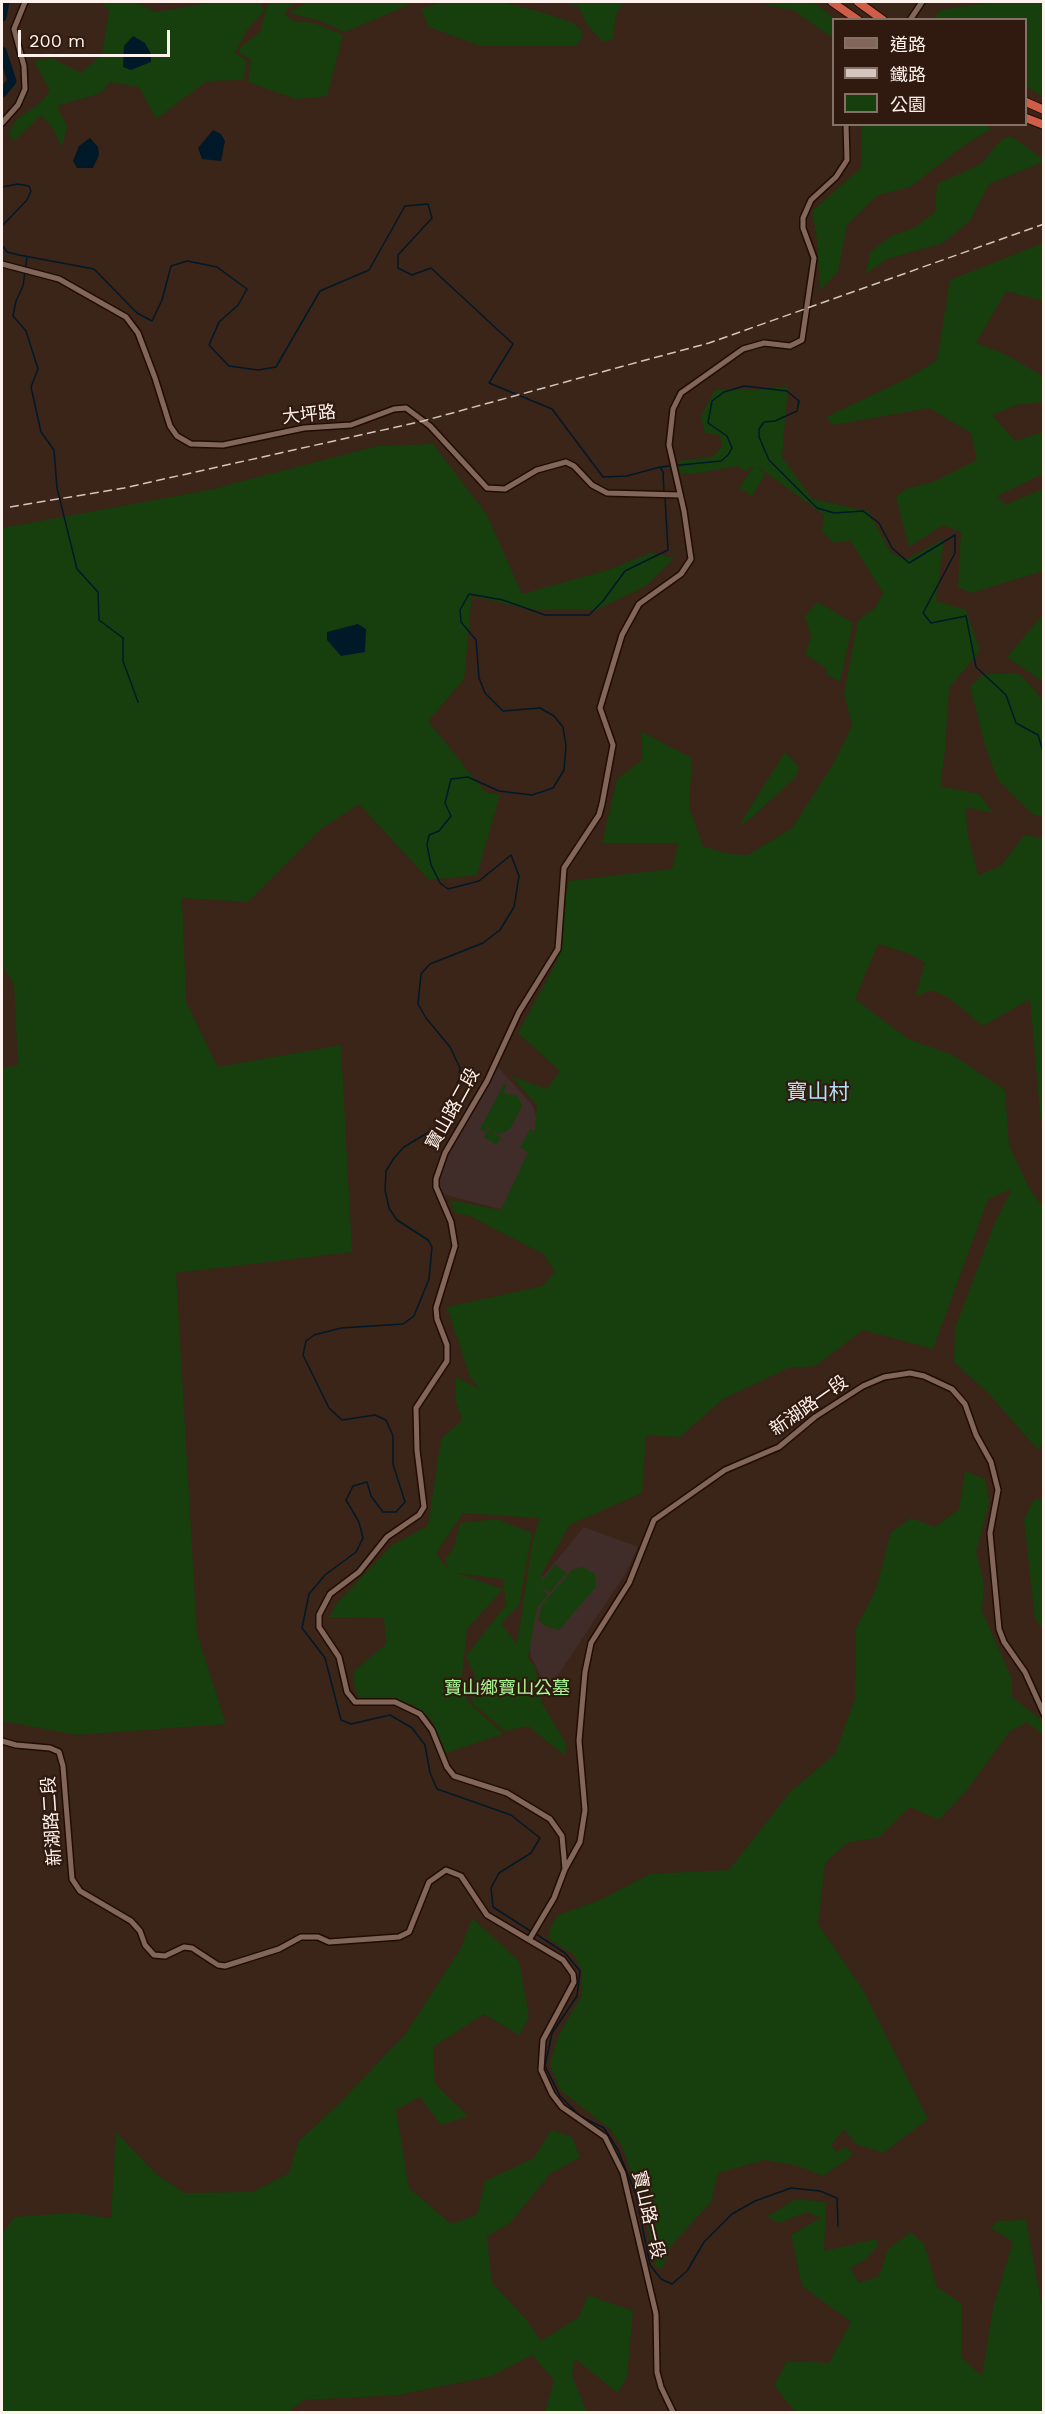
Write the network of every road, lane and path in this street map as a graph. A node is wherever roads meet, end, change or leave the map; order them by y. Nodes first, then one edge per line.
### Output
1 (25, 2) edge
2 (832, 2) edge
3 (858, 2) edge
4 (921, 2) edge
5 (912, 17) edge
6 (855, 18) edge
7 (880, 18) edge
8 (1027, 102) edge
9 (1044, 110) edge
10 (1027, 118) edge
11 (2, 123) edge
12 (1044, 125) edge
13 (846, 126) edge
14 (2, 264) edge
15 (681, 495) junction
16 (1044, 1714) edge
17 (2, 1741) edge
18 (565, 1869) junction
19 (529, 1940) junction
20 (673, 2412) edge

1 - 11 street
2 - 6 highway
3 - 7 highway
4 - 5 street
8 - 9 highway
10 - 12 highway
13 - 15 street, 寶山路二段
14 - 15 street, 大坪路
15 - 18 street, 寶山路二段
16 - 18 street, 新湖路一段
17 - 19 street, 新湖路二段
18 - 19 street, 新湖路一段
19 - 20 street, 寶山路一段

